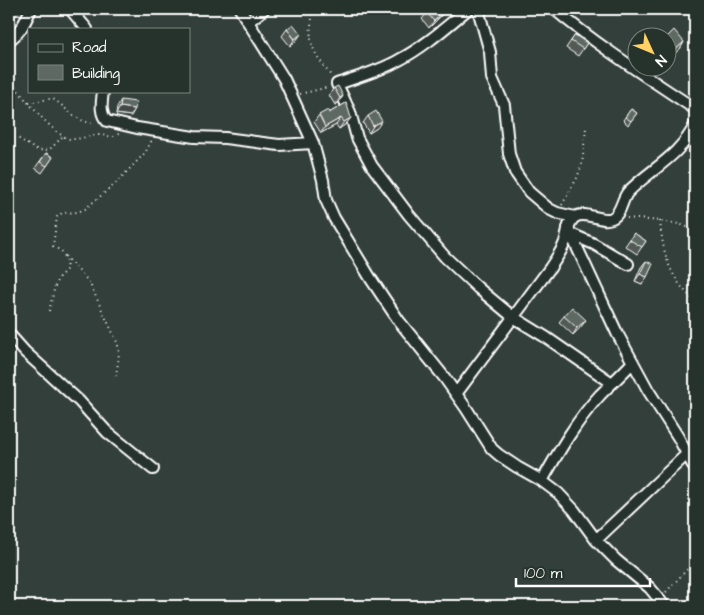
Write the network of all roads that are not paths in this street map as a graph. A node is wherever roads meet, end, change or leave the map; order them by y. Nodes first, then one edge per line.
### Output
1 (31, 9) edge
2 (70, 9) edge
3 (240, 9) edge
4 (264, 9) edge
5 (468, 9) edge
6 (478, 9) edge
7 (554, 9) edge
8 (248, 22) junction
9 (86, 28) edge
10 (9, 40) edge
11 (103, 92) edge
12 (695, 110) edge
13 (695, 124) edge
14 (313, 143) junction
15 (575, 217) junction
16 (570, 231) junction
17 (628, 264) dead end
18 (513, 317) junction
19 (9, 334) edge
20 (633, 362) junction
21 (612, 384) junction
22 (456, 394) junction
23 (687, 454) junction
24 (153, 469) dead end
25 (695, 469) edge
26 (542, 481) junction
27 (596, 540) junction
28 (662, 603) edge

1 - 10 street
2 - 9 street
3 - 8 street
4 - 8 street
5 - 18 street
6 - 15 street
7 - 12 street
8 - 14 street
11 - 14 street
13 - 15 street
14 - 22 street
15 - 16 street
16 - 17 street
16 - 18 street
16 - 20 street
18 - 21 street
18 - 22 street
19 - 24 street
20 - 21 street
20 - 23 street
21 - 26 street
22 - 26 street
23 - 25 street
23 - 27 street
26 - 27 street
27 - 28 street

